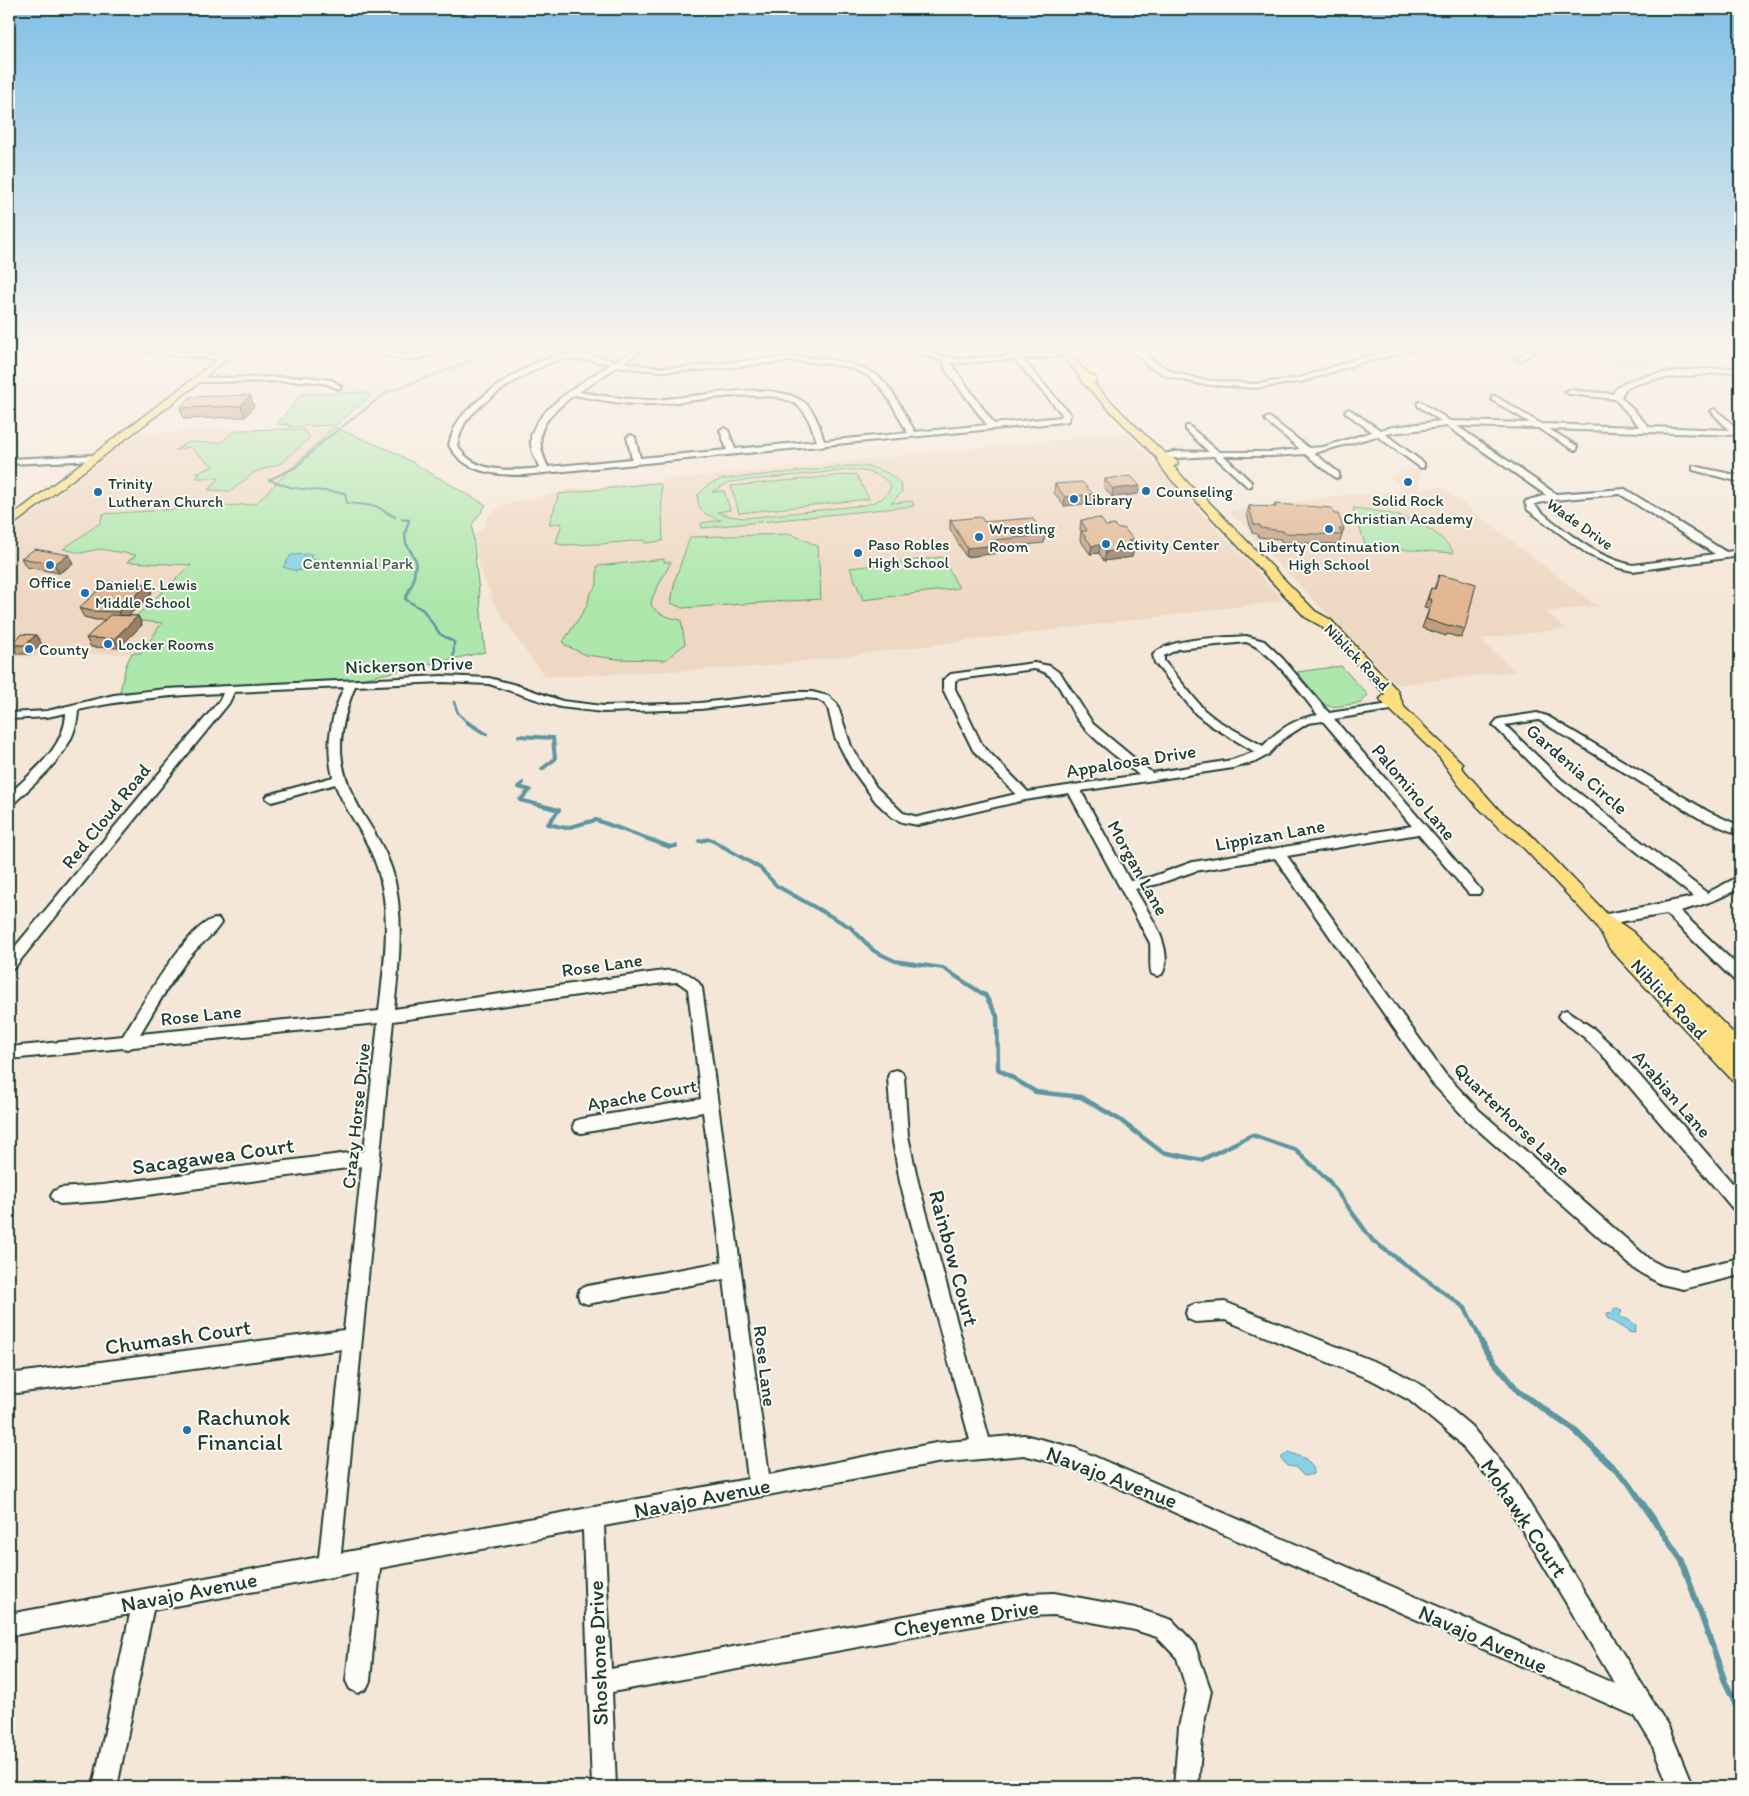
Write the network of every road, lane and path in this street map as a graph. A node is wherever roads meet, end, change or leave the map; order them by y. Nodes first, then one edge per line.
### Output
1 (724, 430) dead end
2 (131, 431) edge
3 (457, 431) edge
4 (537, 431) edge
5 (816, 431) edge
6 (910, 431) edge
7 (954, 431) edge
8 (1136, 431) edge
9 (1192, 431) edge
10 (1283, 431) edge
11 (1374, 431) edge
12 (1387, 431) edge
13 (1460, 431) edge
14 (1547, 431) edge
15 (1702, 431) edge
16 (1738, 432) edge
17 (1377, 433) junction
18 (913, 435) junction
19 (632, 437) dead end
20 (822, 445) junction
21 (1574, 448) dead end
22 (1307, 452) junction
23 (732, 453) junction
24 (1217, 454) junction
25 (1162, 457) junction
26 (96, 458) junction
27 (9, 462) edge
28 (637, 462) junction
29 (1421, 465) dead end
30 (1696, 468) dead end
31 (544, 470) junction
32 (1336, 475) dead end
33 (1740, 479) edge
34 (1248, 484) dead end
35 (1554, 497) junction
36 (9, 523) edge
37 (1740, 553) edge
38 (1724, 555) junction
39 (350, 685) junction
40 (230, 689) junction
41 (1397, 706) junction
42 (72, 708) junction
43 (9, 716) edge
44 (1325, 716) junction
45 (1264, 752) junction
46 (1150, 777) junction
47 (338, 779) junction
48 (872, 788) joint
49 (1073, 789) junction
50 (1025, 796) junction
51 (272, 798) dead end
52 (9, 801) edge
53 (1420, 829) junction
54 (1740, 831) edge
55 (1278, 853) junction
56 (1740, 881) edge
57 (1127, 886) junction
58 (1474, 891) dead end
59 (1704, 898) junction
60 (1668, 907) junction
61 (1602, 920) junction
62 (214, 923) dead end
63 (9, 964) edge
64 (1157, 970) dead end
65 (1740, 977) edge
66 (386, 1016) junction
67 (1566, 1016) dead end
68 (127, 1043) junction
69 (9, 1053) edge
70 (1740, 1053) edge
71 (1740, 1075) edge
72 (896, 1077) dead end
73 (710, 1104) junction
74 (581, 1126) dead end
75 (372, 1157) junction
76 (60, 1196) dead end
77 (1740, 1204) edge
78 (1740, 1267) edge
79 (732, 1268) junction
80 (587, 1295) dead end
81 (1196, 1313) dead end
82 (353, 1338) junction
83 (9, 1384) edge
84 (982, 1448) junction
85 (760, 1488) junction
86 (593, 1518) junction
87 (370, 1558) junction
88 (329, 1566) junction
89 (144, 1600) junction
90 (9, 1625) edge
91 (358, 1681) dead end
92 (599, 1683) junction
93 (1643, 1708) junction
94 (105, 1787) edge
95 (604, 1787) edge
96 (1186, 1787) edge
97 (1681, 1787) edge

1 - 23 street
2 - 26 main road
3 - 31 street
4 - 31 street
5 - 20 street
6 - 18 street
7 - 18 street
8 - 25 main road, Niblick Road
9 - 24 street
10 - 22 street
11 - 17 street
12 - 17 street
13 - 35 street, Wade Drive
14 - 21 street
15 - 16 street
17 - 22 street
17 - 29 street
18 - 20 street
19 - 28 street
20 - 23 street
22 - 24 street
22 - 32 street
23 - 28 street
24 - 25 street
24 - 34 street
25 - 41 main road, Niblick Road
26 - 27 street
26 - 36 main road
28 - 31 street
30 - 33 street
35 - 38 street
35 - 38 street, Wade Drive
37 - 38 street, Wade Drive
39 - 40 street, Nickerson Drive
39 - 47 street, Crazy Horse Drive
39 - 48 street, Nickerson Drive
40 - 42 street, Nickerson Drive
40 - 63 street, Red Cloud Road
41 - 44 street, Appaloosa Drive
41 - 61 main road, Niblick Road
42 - 43 street, Nickerson Drive
42 - 52 street
44 - 45 street, Appaloosa Drive
44 - 45 street, Palomino Lane
44 - 53 street, Palomino Lane
45 - 46 street, Appaloosa Drive
46 - 49 street, Appaloosa Drive
46 - 50 street
47 - 51 street
47 - 66 street, Crazy Horse Drive
48 - 50 street, Appaloosa Drive
49 - 50 street, Appaloosa Drive
49 - 57 street, Morgan Lane
53 - 55 street, Lippizan Lane
53 - 58 street, Palomino Lane
54 - 59 street, Gardenia Circle
55 - 57 street, Lippizan Lane
55 - 78 street, Quarterhorse Lane
56 - 59 street
57 - 64 street, Morgan Lane
59 - 60 street
60 - 61 street
60 - 65 street
61 - 70 main road, Niblick Road
61 - 71 main road, Niblick Road
62 - 68 street
66 - 68 street, Rose Lane
66 - 73 street, Rose Lane
66 - 75 street, Crazy Horse Drive
67 - 77 street, Arabian Lane
68 - 69 street, Rose Lane
72 - 84 street, Rainbow Court
73 - 74 street, Apache Court
73 - 79 street, Rose Lane
75 - 76 street, Sacagawea Court
75 - 82 street, Crazy Horse Drive
79 - 80 street
79 - 85 street, Rose Lane
81 - 93 street, Mohawk Court
82 - 83 street, Chumash Court
82 - 88 street, Crazy Horse Drive
84 - 85 street, Navajo Avenue
84 - 93 street, Navajo Avenue
85 - 86 street, Navajo Avenue
86 - 87 street, Navajo Avenue
86 - 92 street, Shoshone Drive
87 - 88 street, Navajo Avenue
87 - 91 street
88 - 89 street, Navajo Avenue
89 - 90 street, Navajo Avenue
89 - 94 street
92 - 95 street, Shoshone Drive
92 - 96 street, Cheyenne Drive
93 - 97 street

